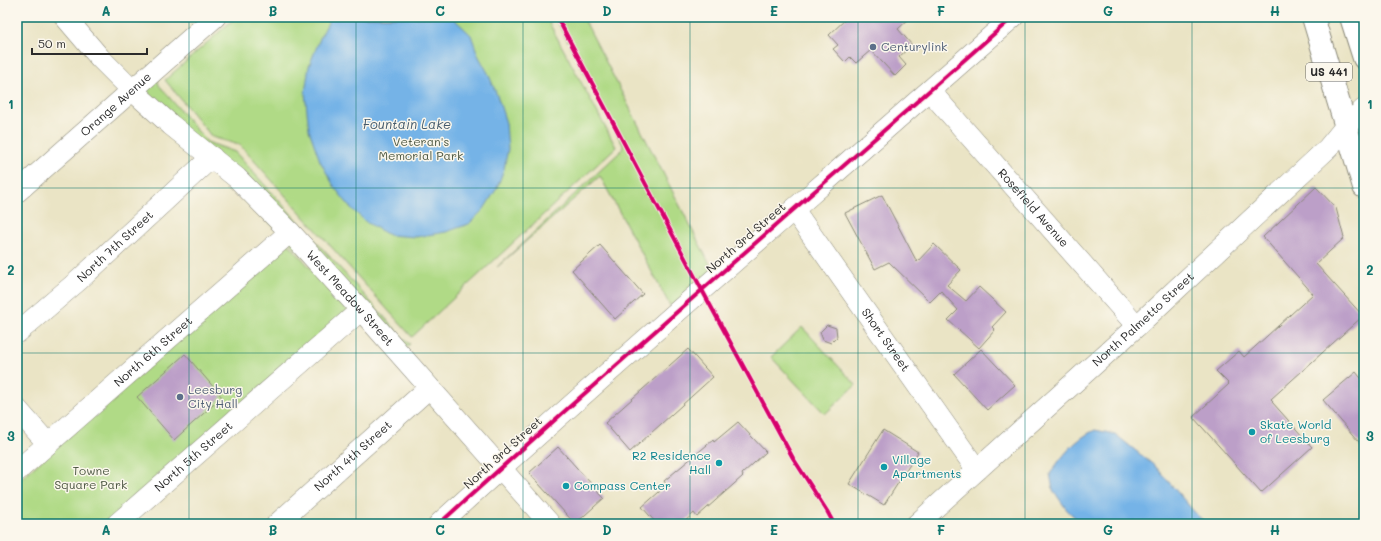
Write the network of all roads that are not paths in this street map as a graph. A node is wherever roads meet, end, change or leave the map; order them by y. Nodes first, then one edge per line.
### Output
1 (65, 17) edge
2 (215, 17) edge
3 (1013, 17) edge
4 (1313, 17) edge
5 (1351, 17) edge
6 (1364, 58) edge
7 (133, 90) junction
8 (930, 90) junction
9 (1364, 109) edge
10 (1346, 126) junction
11 (212, 157) junction
12 (1364, 187) edge
13 (17, 192) edge
14 (794, 210) junction
15 (290, 232) junction
16 (361, 310) junction
17 (1137, 326) junction
18 (17, 334) edge
19 (429, 388) junction
20 (17, 409) edge
21 (48, 444) junction
22 (500, 468) junction
23 (977, 470) junction
24 (17, 471) edge
25 (116, 524) edge
26 (277, 524) edge
27 (439, 524) edge
28 (550, 524) edge
29 (917, 524) edge

1 - 7 street, West Meadow Street
2 - 7 street, Orange Avenue
3 - 8 street, North 3rd Street
4 - 10 main road, US 441
5 - 6 main road, US 441
7 - 11 street, West Meadow Street
7 - 13 street, Orange Avenue
8 - 14 street, North 3rd Street
8 - 17 street, Rosefield Avenue
9 - 10 street, North Palmetto Street
10 - 12 main road, US 441
10 - 17 street, North Palmetto Street
11 - 15 street, West Meadow Street
11 - 18 street, North 7th Street
14 - 22 street, North 3rd Street
14 - 23 street, Short Street
15 - 16 street, West Meadow Street
15 - 21 street, North 6th Street
16 - 19 street, West Meadow Street
16 - 25 street, North 5th Street
17 - 23 street, North Palmetto Street
19 - 22 street, West Meadow Street
19 - 26 street, North 4th Street
20 - 21 street
21 - 24 street, North 6th Street
22 - 27 street, North 3rd Street
22 - 28 street, West Meadow Street
23 - 29 street, North Palmetto Street

